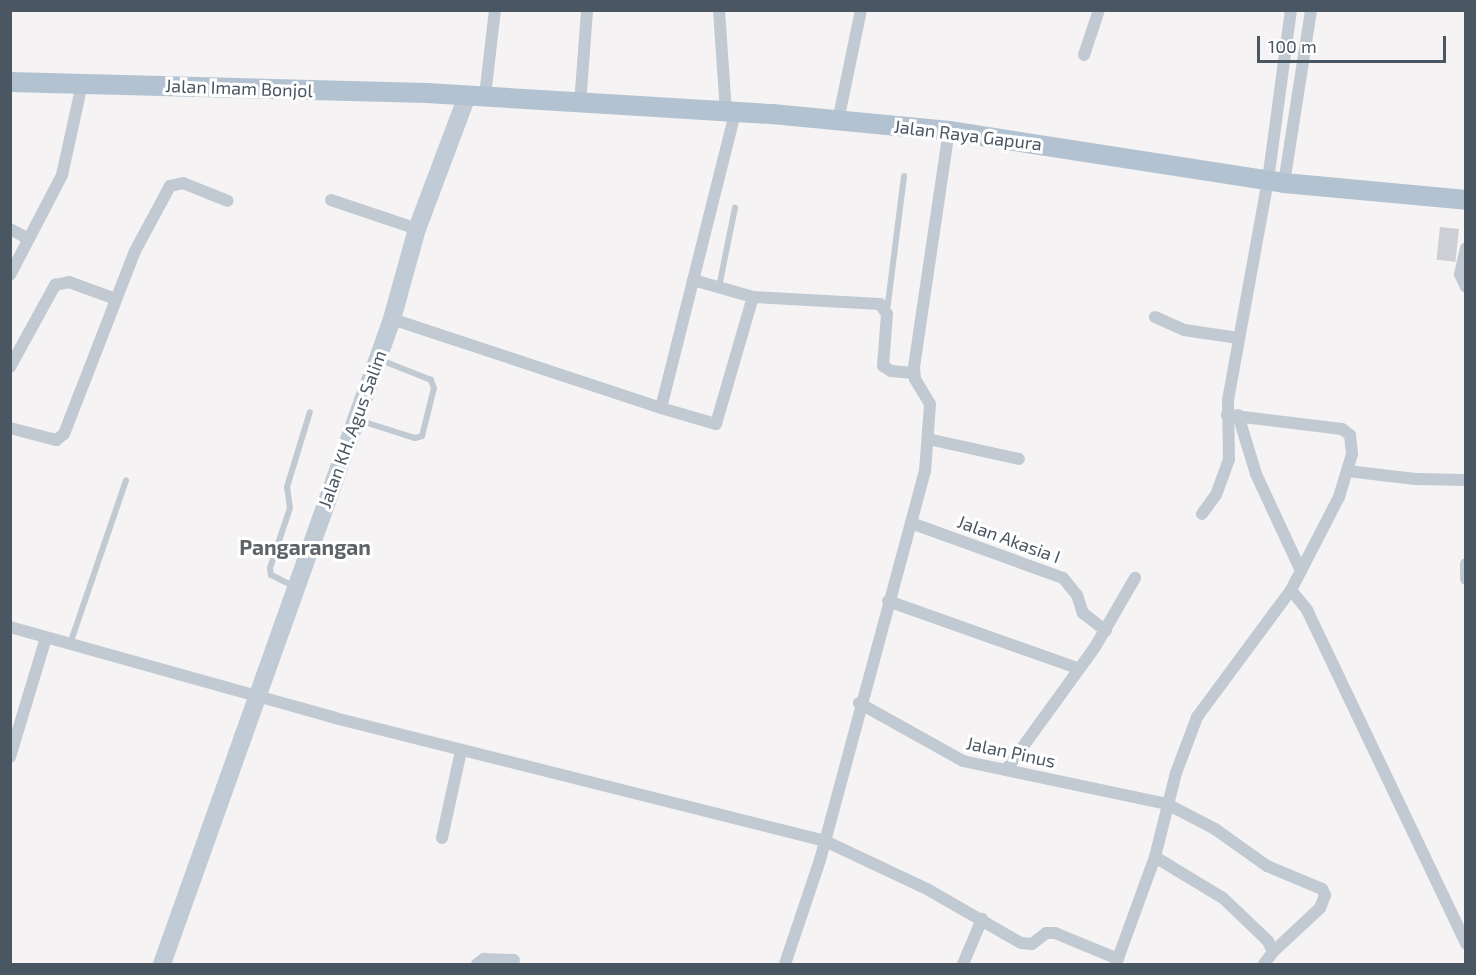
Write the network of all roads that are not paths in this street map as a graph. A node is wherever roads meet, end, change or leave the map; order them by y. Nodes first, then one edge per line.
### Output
1 (495, 10) edge
2 (588, 10) edge
3 (719, 10) edge
4 (861, 10) edge
5 (1099, 10) edge
6 (1291, 10) edge
7 (1311, 10) edge
8 (1084, 55) dead end
9 (10, 82) edge
10 (82, 84) junction
11 (476, 96) junction
12 (580, 104) junction
13 (731, 113) junction
14 (838, 121) junction
15 (949, 131) junction
16 (904, 176) dead end
17 (1276, 181) junction
18 (331, 200) dead end
19 (1466, 200) edge
20 (228, 201) dead end
21 (735, 208) dead end
22 (10, 229) edge
23 (417, 229) junction
24 (29, 239) junction
25 (1466, 248) edge
26 (10, 275) edge
27 (693, 280) junction
28 (719, 287) junction
29 (1466, 287) edge
30 (753, 297) junction
31 (116, 299) junction
32 (887, 314) junction
33 (1155, 317) dead end
34 (392, 319) junction
35 (1238, 338) junction
36 (377, 359) junction
37 (10, 367) edge
38 (914, 373) junction
39 (661, 408) junction
40 (310, 412) dead end
41 (1232, 415) junction
42 (356, 419) junction
43 (10, 428) edge
44 (928, 439) junction
45 (1019, 459) dead end
46 (1347, 471) junction
47 (126, 480) dead end
48 (1466, 480) edge
49 (1202, 514) dead end
50 (911, 523) junction
51 (1466, 564) edge
52 (1136, 578) dead end
53 (1297, 579) junction
54 (1466, 579) edge
55 (295, 587) junction
56 (888, 601) junction
57 (10, 627) edge
58 (1106, 630) junction
59 (46, 638) junction
60 (70, 644) junction
61 (1077, 668) junction
62 (256, 696) junction
63 (859, 703) junction
64 (461, 751) junction
65 (10, 757) edge
66 (1006, 770) junction
67 (1167, 804) junction
68 (442, 838) dead end
69 (825, 841) junction
70 (1155, 857) junction
71 (982, 919) junction
72 (1466, 944) edge
73 (1273, 952) junction
74 (514, 960) dead end
75 (1117, 962) edge
76 (162, 964) edge
77 (477, 964) edge
78 (785, 964) edge
79 (963, 964) edge
80 (1264, 964) edge

1 - 11 street
2 - 12 street
3 - 13 street
4 - 14 street
5 - 8 street
6 - 17 street
7 - 17 street
9 - 10 main road, Jalan Imam Bonjol
10 - 11 main road, Jalan Imam Bonjol
10 - 24 street
11 - 12 main road, Jalan Raya Gapura
11 - 23 main road, Jalan KH. Agus Salim
12 - 13 main road, Jalan Raya Gapura
13 - 14 main road, Jalan Raya Gapura
13 - 27 street
14 - 15 main road, Jalan Raya Gapura
15 - 17 main road, Jalan Raya Gapura
15 - 38 street
16 - 32 lane
17 - 19 main road, Jalan Raya Gapura
17 - 35 street
18 - 23 street
20 - 31 street
21 - 28 lane
22 - 24 street
23 - 34 main road, Jalan KH. Agus Salim
24 - 26 street
25 - 29 street
27 - 28 street
27 - 39 street
28 - 30 street
30 - 32 street
30 - 39 street
31 - 37 street
31 - 43 street
32 - 38 street
33 - 35 street
34 - 36 main road, Jalan KH. Agus Salim
34 - 39 street
35 - 41 street
36 - 42 main road, Jalan KH. Agus Salim
36 - 42 lane
38 - 44 street
40 - 55 lane
41 - 46 street
41 - 49 street
41 - 53 street
42 - 55 main road, Jalan KH. Agus Salim
44 - 45 street
44 - 50 street
46 - 48 street
46 - 53 street
47 - 60 lane
50 - 56 street
50 - 58 street, Jalan Akasia I
51 - 54 street
52 - 58 street
53 - 67 street
53 - 72 street
55 - 62 main road, Jalan KH. Agus Salim
56 - 61 street
56 - 63 street
57 - 59 street
58 - 61 street
59 - 60 street
59 - 65 street
60 - 62 street
61 - 66 street
62 - 64 street
62 - 76 main road, Jalan KH. Agus Salim
63 - 66 street, Jalan Pinus
63 - 69 street
64 - 68 street
64 - 69 street
66 - 67 street, Jalan Pinus
67 - 70 street
67 - 73 street, Jalan Pinus
69 - 71 street
69 - 78 street
70 - 73 street
70 - 75 street
71 - 75 street
71 - 79 street
73 - 80 street
74 - 77 street

